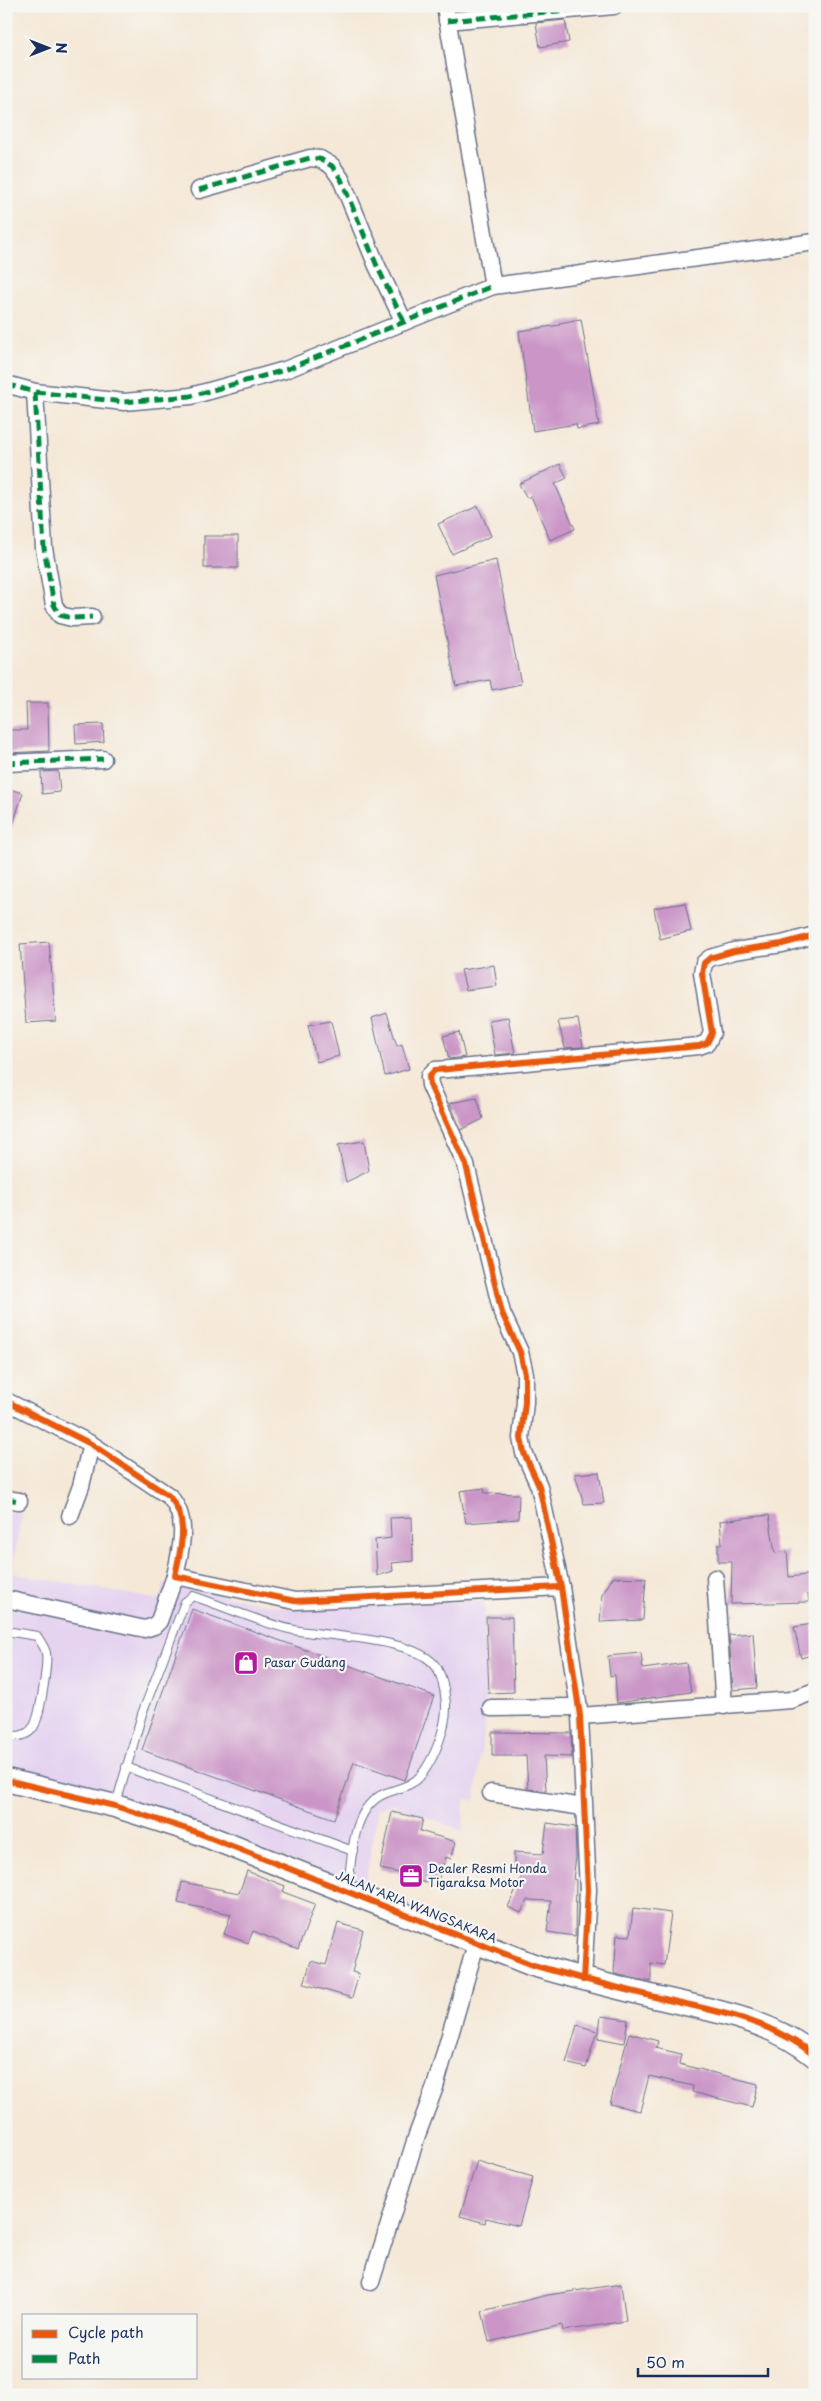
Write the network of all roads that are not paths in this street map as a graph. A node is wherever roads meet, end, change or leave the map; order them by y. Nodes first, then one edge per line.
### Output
1 (614, 6) edge
2 (575, 8) edge
3 (446, 14) edge
4 (199, 190) dead end
5 (815, 242) edge
6 (492, 286) junction
7 (404, 322) junction
8 (6, 384) edge
9 (35, 392) junction
10 (92, 617) dead end
11 (102, 759) dead end
12 (6, 763) edge
13 (815, 935) edge
14 (6, 1401) edge
15 (91, 1444) junction
16 (70, 1516) dead end
17 (175, 1576) junction
18 (715, 1578) dead end
19 (561, 1587) junction
20 (6, 1599) edge
21 (6, 1631) edge
22 (815, 1691) edge
23 (724, 1706) junction
24 (491, 1708) dead end
25 (579, 1712) junction
26 (6, 1735) edge
27 (126, 1767) junction
28 (6, 1780) edge
29 (491, 1793) dead end
30 (115, 1806) junction
31 (583, 1807) junction
32 (353, 1851) junction
33 (347, 1891) junction
34 (476, 1944) junction
35 (583, 1980) junction
36 (815, 2056) edge
37 (371, 2282) dead end

1 - 2 street
2 - 3 street
3 - 6 street
4 - 7 street
5 - 6 street
6 - 7 street
7 - 9 street
8 - 9 street
9 - 10 street
11 - 12 street
13 - 19 street
14 - 15 street
15 - 16 street
15 - 17 street
17 - 19 street
17 - 20 street
18 - 23 street
19 - 25 street
21 - 26 lane
22 - 23 street
23 - 25 street
24 - 25 street
25 - 31 street
27 - 30 lane
27 - 32 lane
27 - 32 lane
28 - 30 street, JALAN ARIA WANGSAKARA
29 - 31 street
30 - 33 street, JALAN ARIA WANGSAKARA
31 - 35 street
32 - 33 lane
33 - 34 street, JALAN ARIA WANGSAKARA
34 - 35 street, JALAN ARIA WANGSAKARA
34 - 37 street
35 - 36 street, JALAN ARIA WANGSAKARA

